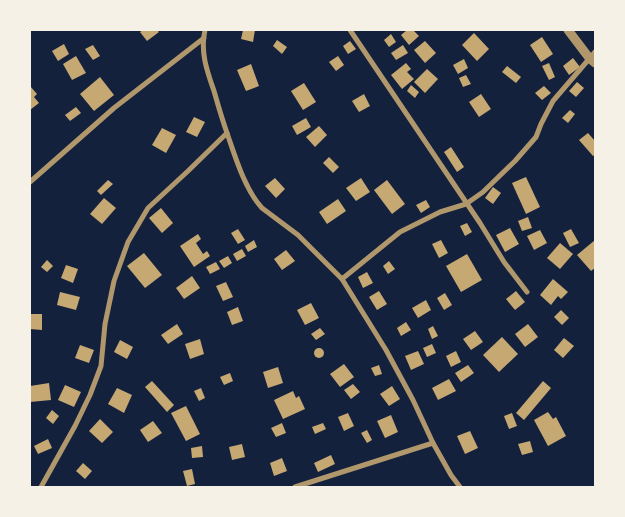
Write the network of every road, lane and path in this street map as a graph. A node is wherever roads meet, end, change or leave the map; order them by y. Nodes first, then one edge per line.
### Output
1 (205, 30) edge
2 (350, 30) edge
3 (568, 30) edge
4 (204, 38) junction
5 (593, 58) edge
6 (227, 132) junction
7 (30, 182) edge
8 (466, 204) junction
9 (342, 279) junction
10 (527, 292) dead end
11 (433, 443) junction
12 (41, 487) edge
13 (296, 487) edge
14 (460, 487) edge

1 - 4 street
2 - 8 street
3 - 5 street
4 - 6 street
4 - 7 street
5 - 8 street
6 - 9 street
6 - 12 street
8 - 9 street
8 - 10 street
9 - 11 street
11 - 13 street
11 - 14 street

